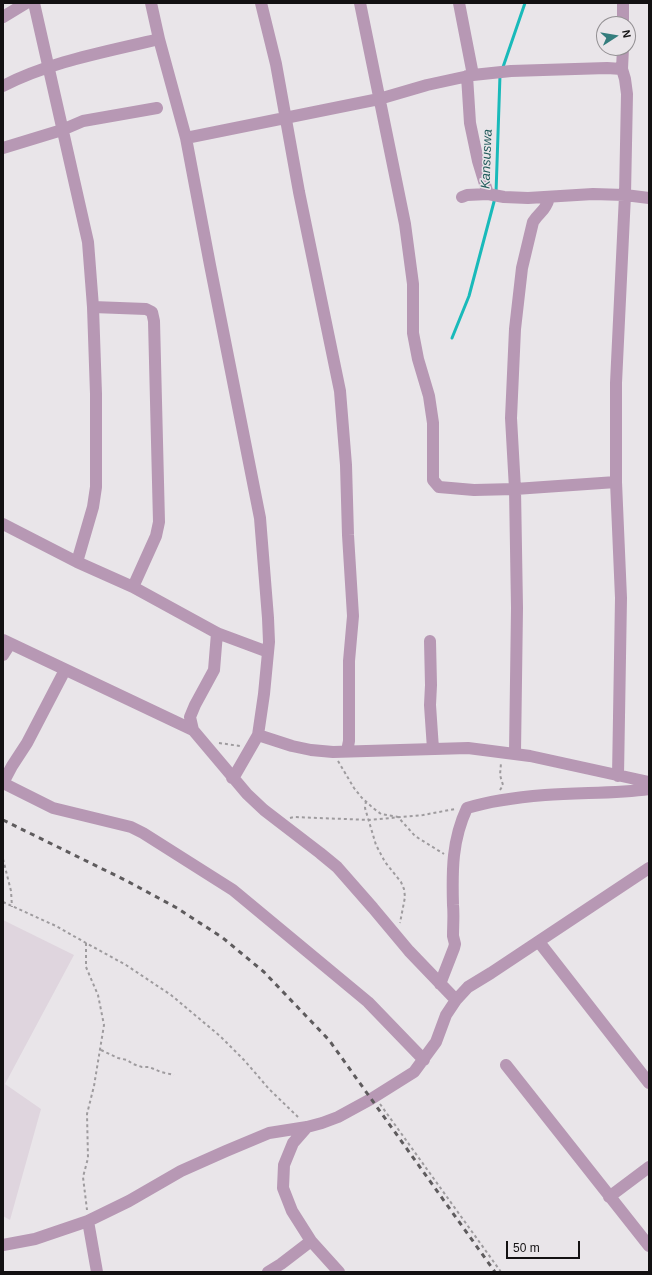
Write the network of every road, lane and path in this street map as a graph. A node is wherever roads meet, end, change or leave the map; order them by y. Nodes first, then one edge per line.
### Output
1 (26, 3) edge
2 (34, 3) edge
3 (151, 3) edge
4 (262, 3) edge
5 (360, 3) edge
6 (459, 3) edge
7 (623, 3) edge
8 (3, 16) edge
9 (623, 16) edge
10 (159, 39) junction
11 (623, 56) edge
12 (49, 67) junction
13 (622, 69) junction
14 (470, 76) junction
15 (3, 86) edge
16 (379, 98) junction
17 (157, 108) dead end
18 (286, 118) junction
19 (62, 130) junction
20 (186, 138) junction
21 (3, 148) edge
22 (490, 194) junction
23 (625, 195) junction
24 (462, 197) dead end
25 (549, 198) junction
26 (649, 198) edge
27 (93, 307) junction
28 (616, 482) junction
29 (515, 489) junction
30 (3, 524) edge
31 (77, 562) junction
32 (133, 587) junction
33 (217, 633) junction
34 (430, 641) dead end
35 (6, 642) edge
36 (268, 652) junction
37 (3, 655) edge
38 (65, 670) junction
39 (193, 730) junction
40 (258, 734) junction
41 (204, 742) junction
42 (250, 747) junction
43 (433, 749) junction
44 (347, 751) junction
45 (333, 752) junction
46 (515, 753) junction
47 (618, 776) junction
48 (232, 778) junction
49 (649, 782) edge
50 (3, 783) edge
51 (649, 789) edge
52 (500, 791) dead end
53 (366, 802) junction
54 (467, 808) junction
55 (398, 817) junction
56 (277, 820) junction
57 (369, 820) junction
58 (453, 858) junction
59 (3, 859) edge
60 (649, 868) edge
61 (3, 902) edge
62 (12, 907) junction
63 (397, 937) junction
64 (86, 942) junction
65 (539, 942) junction
66 (440, 984) junction
67 (456, 1000) junction
68 (100, 1050) junction
69 (424, 1060) junction
70 (506, 1065) dead end
71 (174, 1075) dead end
72 (649, 1083) edge
73 (375, 1096) junction
74 (307, 1127) junction
75 (649, 1166) edge
76 (610, 1197) junction
77 (88, 1221) junction
78 (311, 1241) junction
79 (3, 1245) edge
80 (649, 1246) edge
81 (282, 1268) edge
82 (96, 1272) edge
83 (268, 1272) edge
84 (338, 1272) edge
85 (501, 1272) edge

1 - 8 street
2 - 12 street
3 - 10 street
4 - 18 street
5 - 16 street
6 - 14 street
7 - 9 street
10 - 12 street
10 - 20 street
11 - 13 street
12 - 15 street
12 - 19 street
13 - 14 street
13 - 23 street
14 - 16 street
14 - 22 street
16 - 18 street
16 - 29 street
17 - 19 street
18 - 20 street
18 - 44 street
19 - 21 street
19 - 27 street
20 - 36 street
22 - 24 street
22 - 25 street
23 - 25 street
23 - 26 street
23 - 28 street
25 - 29 street
27 - 31 street
27 - 32 street
28 - 29 street
28 - 47 street
29 - 46 street
30 - 31 street
31 - 32 street
32 - 33 street
33 - 36 street
33 - 39 street
34 - 43 street
35 - 37 street
35 - 38 street
36 - 40 street
38 - 39 street
38 - 50 street
39 - 41 street
40 - 42 street
40 - 45 street
41 - 42 path
41 - 48 street
42 - 48 street
43 - 44 street
43 - 46 street
44 - 45 street
45 - 53 path
46 - 47 street
46 - 52 path
47 - 49 street
48 - 56 street
50 - 69 street
51 - 54 street
53 - 55 path
53 - 57 path
54 - 55 path
54 - 58 street
55 - 57 path
55 - 58 path
56 - 57 path
56 - 63 street
57 - 63 path
58 - 66 street
59 - 62 path
60 - 65 street
61 - 62 path
62 - 64 path
63 - 66 street
64 - 68 path
64 - 74 path
65 - 67 street
65 - 72 street
66 - 67 street
67 - 69 street
68 - 71 path
68 - 77 path
69 - 73 street
70 - 76 street
73 - 74 street
73 - 85 path
74 - 77 street
74 - 78 street
75 - 76 street
76 - 80 street
77 - 79 street
77 - 82 street
78 - 81 street
78 - 84 street
81 - 83 street

